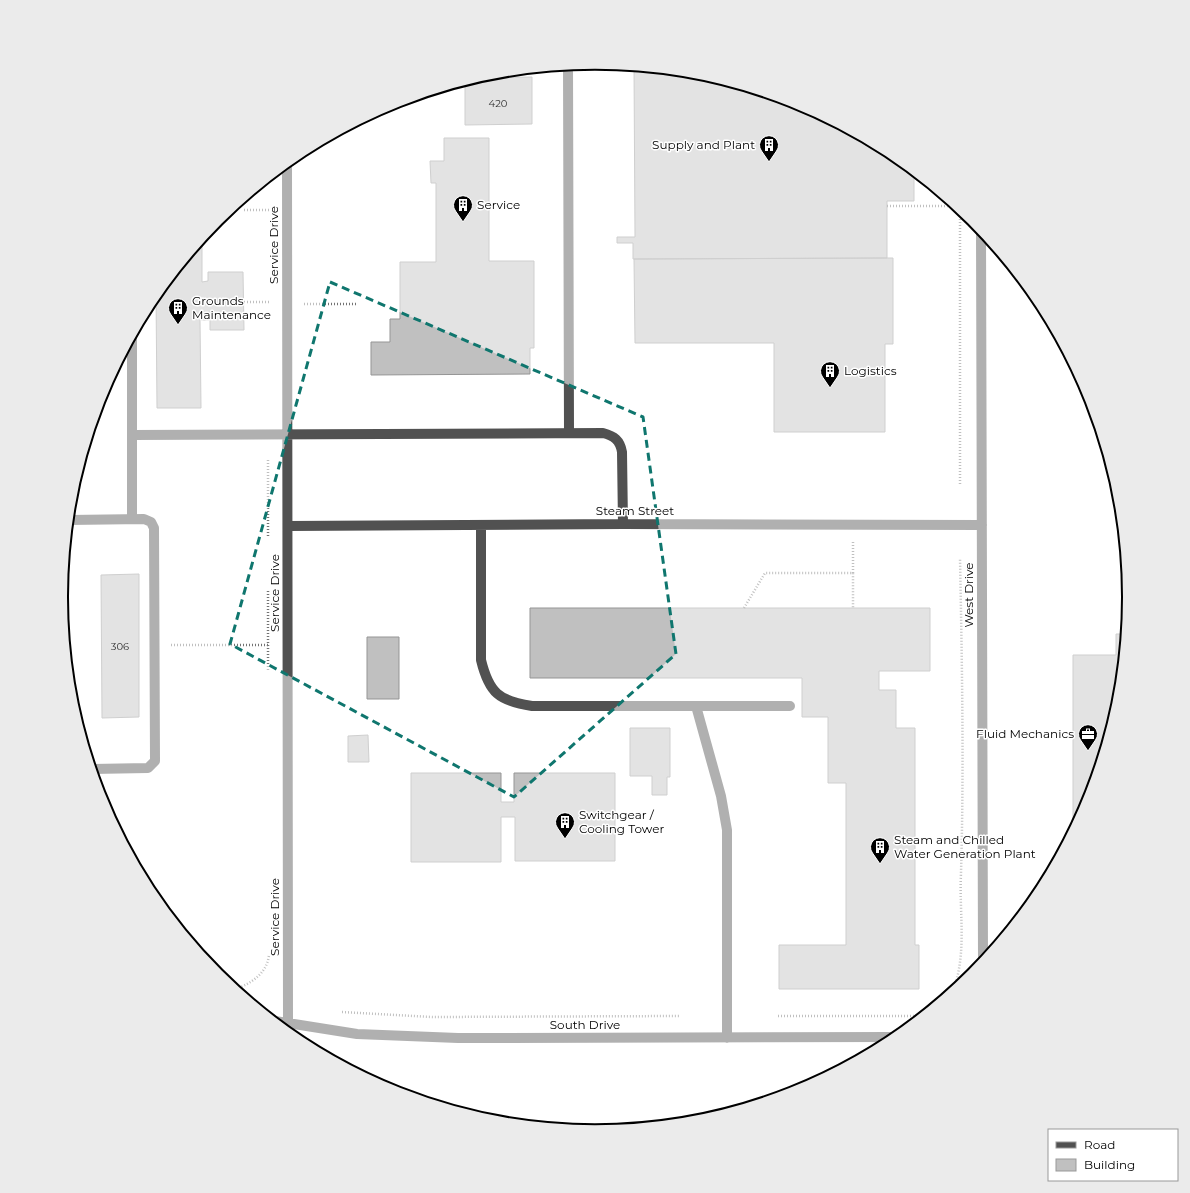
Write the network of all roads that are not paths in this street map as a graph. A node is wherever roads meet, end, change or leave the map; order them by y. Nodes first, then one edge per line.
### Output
1 (568, 71) edge
2 (287, 169) edge
3 (981, 238) edge
4 (132, 345) edge
5 (569, 433) junction
6 (288, 434) junction
7 (132, 435) junction
8 (132, 519) junction
9 (74, 520) edge
10 (481, 524) junction
11 (623, 524) junction
12 (982, 525) junction
13 (288, 526) junction
14 (696, 706) junction
15 (790, 706) dead end
16 (97, 769) edge
17 (983, 953) edge
18 (288, 1024) joint
19 (885, 1037) edge
20 (727, 1038) junction

1 - 5 street
2 - 6 street, Service Drive
3 - 12 street, West Drive
4 - 7 street
5 - 6 street
5 - 11 street
6 - 7 street
6 - 13 street, Service Drive
7 - 8 street
8 - 9 street
8 - 16 street
10 - 11 street, Steam Street
10 - 13 street, Steam Street
10 - 14 street
11 - 12 street, Steam Street
12 - 17 street, West Drive
13 - 18 street, Service Drive
14 - 15 street
14 - 20 street
18 - 20 street, South Drive
19 - 20 street, South Drive

